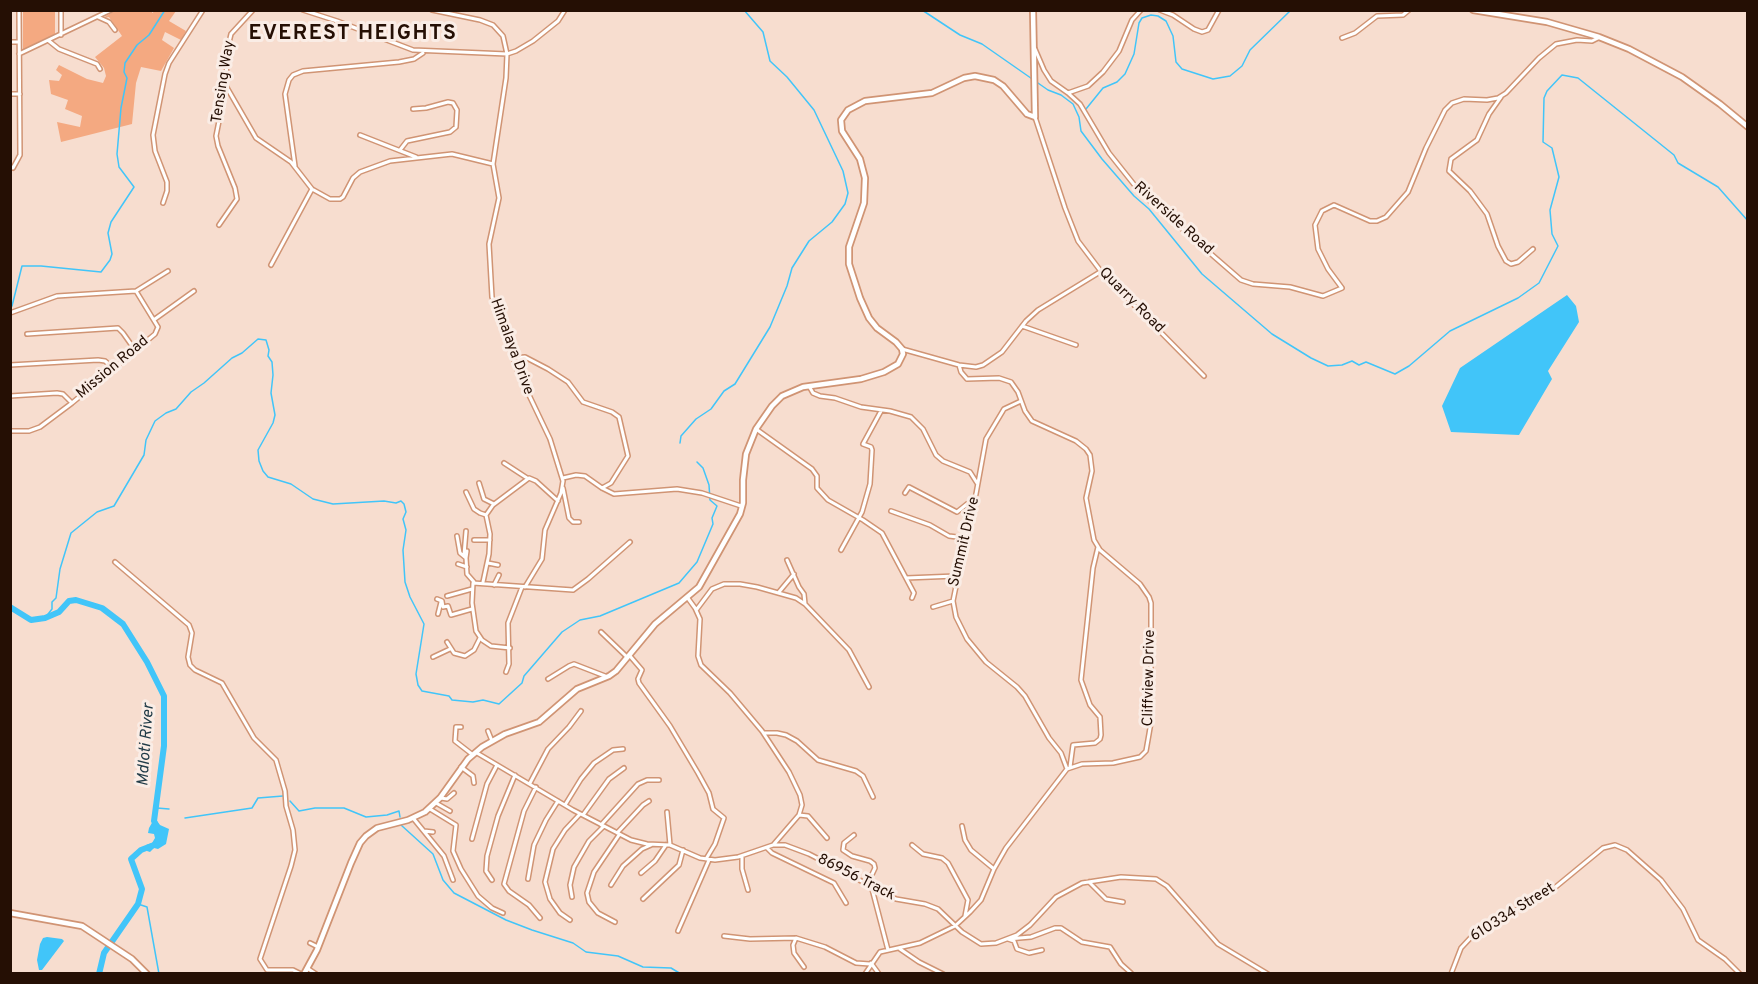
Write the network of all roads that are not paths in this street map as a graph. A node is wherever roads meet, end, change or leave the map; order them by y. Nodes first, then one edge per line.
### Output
1 (19, 10) edge
2 (61, 10) edge
3 (111, 10) edge
4 (203, 10) edge
5 (254, 10) edge
6 (303, 10) edge
7 (432, 10) edge
8 (565, 10) edge
9 (1033, 10) edge
10 (1141, 10) edge
11 (1160, 10) edge
12 (1219, 10) edge
13 (1409, 10) edge
14 (1473, 10) edge
15 (98, 17) junction
16 (115, 30) dead end
17 (61, 35) junction
18 (1599, 37) junction
19 (1342, 38) dead end
20 (49, 41) junction
21 (10, 42) edge
22 (19, 42) junction
23 (1034, 45) junction
24 (424, 52) junction
25 (19, 54) junction
26 (507, 54) junction
27 (100, 69) dead end
28 (226, 86) junction
29 (1068, 93) junction
30 (10, 94) edge
31 (20, 94) junction
32 (1502, 96) junction
33 (413, 109) dead end
34 (1035, 117) junction
35 (1748, 127) edge
36 (360, 135) dead end
37 (400, 150) junction
38 (418, 157) junction
39 (493, 164) junction
40 (295, 166) junction
41 (12, 167) edge
42 (312, 189) junction
43 (163, 203) dead end
44 (219, 225) dead end
45 (1533, 249) dead end
46 (271, 266) dead end
47 (168, 271) dead end
48 (1100, 272) junction
49 (136, 291) junction
50 (194, 291) dead end
51 (10, 313) edge
52 (154, 319) junction
53 (1022, 326) junction
54 (27, 334) dead end
55 (1076, 345) dead end
56 (135, 350) junction
57 (903, 350) junction
58 (513, 358) junction
59 (10, 365) edge
60 (959, 365) junction
61 (113, 368) junction
62 (1204, 376) dead end
63 (809, 386) junction
64 (10, 396) edge
65 (1021, 401) junction
66 (72, 403) junction
67 (881, 411) junction
68 (756, 429) junction
69 (10, 431) edge
70 (504, 463) dead end
71 (527, 478) junction
72 (563, 478) junction
73 (479, 483) dead end
74 (977, 485) junction
75 (563, 486) junction
76 (602, 489) junction
77 (466, 492) dead end
78 (905, 493) dead end
79 (558, 501) junction
80 (974, 502) junction
81 (494, 504) junction
82 (742, 507) junction
83 (891, 511) dead end
84 (486, 515) junction
85 (859, 518) junction
86 (579, 522) dead end
87 (466, 531) dead end
88 (457, 536) dead end
89 (965, 538) junction
90 (474, 540) dead end
91 (490, 540) junction
92 (630, 542) dead end
93 (1098, 547) junction
94 (467, 550) dead end
95 (841, 550) dead end
96 (465, 557) junction
97 (787, 560) dead end
98 (115, 562) dead end
99 (488, 563) junction
100 (458, 564) dead end
101 (498, 565) dead end
102 (467, 567) junction
103 (794, 574) junction
104 (499, 575) dead end
105 (957, 576) junction
106 (906, 578) junction
107 (474, 582) junction
108 (483, 583) junction
109 (494, 585) junction
110 (524, 587) junction
111 (472, 589) junction
112 (779, 592) junction
113 (447, 596) dead end
114 (687, 597) junction
115 (912, 598) dead end
116 (953, 601) junction
117 (805, 604) junction
118 (933, 607) dead end
119 (472, 609) junction
120 (696, 610) junction
121 (438, 614) dead end
122 (601, 632) dead end
123 (480, 638) junction
124 (447, 642) dead end
125 (510, 648) junction
126 (450, 649) junction
127 (433, 657) dead end
128 (629, 657) junction
129 (506, 672) dead end
130 (606, 677) junction
131 (548, 679) dead end
132 (869, 687) dead end
133 (580, 711) dead end
134 (461, 727) dead end
135 (488, 731) dead end
136 (764, 733) junction
137 (492, 741) junction
138 (623, 749) dead end
139 (474, 753) junction
140 (497, 765) junction
141 (461, 767) junction
142 (624, 768) dead end
143 (1068, 768) junction
144 (515, 775) junction
145 (659, 780) dead end
146 (474, 783) dead end
147 (530, 783) junction
148 (536, 787) junction
149 (454, 793) dead end
150 (873, 797) dead end
151 (438, 800) junction
152 (558, 801) junction
153 (649, 801) dead end
154 (565, 805) junction
155 (429, 809) junction
156 (450, 811) dead end
157 (667, 812) dead end
158 (581, 814) junction
159 (799, 815) junction
160 (414, 818) junction
161 (602, 826) junction
162 (962, 826) dead end
163 (424, 831) junction
164 (433, 832) dead end
165 (618, 834) junction
166 (854, 835) dead end
167 (827, 838) dead end
168 (472, 839) dead end
169 (652, 844) junction
170 (668, 845) junction
171 (773, 845) junction
172 (912, 845) dead end
173 (767, 848) junction
174 (683, 850) junction
175 (742, 856) junction
176 (707, 859) junction
177 (994, 869) junction
178 (641, 873) dead end
179 (528, 879) dead end
180 (453, 880) dead end
181 (492, 880) dead end
182 (1089, 882) junction
183 (611, 885) dead end
184 (869, 885) junction
185 (748, 890) dead end
186 (572, 897) dead end
187 (643, 899) dead end
188 (1123, 902) dead end
189 (846, 903) dead end
190 (10, 913) edge
191 (503, 913) dead end
192 (540, 918) dead end
193 (964, 918) junction
194 (570, 920) dead end
195 (615, 922) dead end
196 (955, 926) junction
197 (678, 931) dead end
198 (724, 936) dead end
199 (796, 938) junction
200 (1008, 939) junction
201 (310, 943) dead end
202 (318, 947) junction
203 (899, 949) junction
204 (888, 950) junction
205 (1042, 950) dead end
206 (871, 963) junction
207 (804, 967) dead end
208 (304, 972) edge
209 (1131, 973) edge
210 (147, 974) edge
211 (316, 974) edge
212 (865, 974) edge
213 (879, 974) edge
214 (943, 974) edge
215 (1268, 974) edge
216 (1451, 974) edge
217 (1740, 974) edge

1 - 22 street
2 - 17 street
3 - 15 street
4 - 43 street
5 - 28 street, Tensing Way
6 - 24 street
7 - 26 street
8 - 26 street
9 - 23 street
10 - 29 street
11 - 12 street
13 - 19 street
14 - 18 street
15 - 16 street
15 - 17 street
17 - 20 street
18 - 32 street
18 - 35 street
20 - 25 street
20 - 27 street
21 - 22 street
22 - 25 street
23 - 29 street, Riverside Road
23 - 34 street
24 - 26 street
24 - 40 street
25 - 31 street
26 - 39 street, Himalaya Drive
28 - 40 street
28 - 44 street, Tensing Way
29 - 32 street, Riverside Road
30 - 31 street
31 - 41 street
32 - 45 street
33 - 37 street
34 - 48 street, Quarry Road
34 - 57 street
36 - 37 street
37 - 38 street
38 - 39 street
38 - 42 street
39 - 58 street, Himalaya Drive
40 - 42 street
42 - 46 street
47 - 49 street
48 - 53 street
48 - 62 street, Quarry Road
49 - 51 street
49 - 52 street, Mission Road
50 - 52 street
52 - 56 street, Mission Road
53 - 55 street
53 - 60 street
54 - 56 street
56 - 61 street, Mission Road
57 - 60 street
57 - 63 street
58 - 72 street, Himalaya Drive
58 - 76 street
59 - 61 street
60 - 65 street
61 - 66 street, Mission Road
63 - 67 street
63 - 68 street
64 - 66 street
65 - 74 street, Summit Drive
65 - 93 street
66 - 69 street, Mission Road
67 - 74 street
67 - 85 street
68 - 82 street
68 - 85 street
70 - 71 street
71 - 79 street
71 - 81 street
72 - 75 street, Himalaya Drive
72 - 76 street
73 - 81 street
74 - 80 street, Summit Drive
75 - 79 street, Himalaya Drive
75 - 86 street
76 - 82 street
77 - 84 street
78 - 80 street
79 - 110 street, Himalaya Drive
80 - 89 street, Summit Drive
81 - 84 street
82 - 114 street
83 - 89 street
84 - 91 street
85 - 95 street
85 - 106 street
87 - 96 street
88 - 96 street
89 - 105 street, Summit Drive
90 - 91 street
91 - 99 street
92 - 110 street
93 - 143 street
93 - 143 street, Cliffview Drive
94 - 96 street
96 - 102 street
97 - 103 street
98 - 208 street
99 - 101 street
99 - 108 street
100 - 102 street
102 - 107 street
103 - 112 street
103 - 117 street
104 - 109 street
105 - 106 street
105 - 116 street, Summit Drive
106 - 115 street
107 - 108 street
107 - 111 street
108 - 109 street
109 - 110 street
110 - 125 street, Himalaya Drive
111 - 113 street
111 - 119 street
112 - 117 street
112 - 120 street
114 - 120 street
114 - 128 street
116 - 118 street
116 - 143 street, Summit Drive
117 - 132 street
119 - 121 street
119 - 123 street
120 - 136 street
122 - 128 street
123 - 125 street
123 - 126 street
124 - 126 street
125 - 129 street, Himalaya Drive
126 - 127 street
128 - 130 street
128 - 176 street
130 - 131 street
130 - 137 street
133 - 147 street
134 - 139 street
135 - 137 street
136 - 150 street
136 - 159 street
137 - 139 street
138 - 154 street
139 - 140 street
139 - 141 street
140 - 144 street
140 - 168 street
141 - 146 street
141 - 151 street
142 - 158 street
143 - 177 street
144 - 147 street
144 - 181 street
145 - 161 street
147 - 148 street
148 - 152 street
148 - 192 street
149 - 151 street
151 - 155 street
151 - 156 street
152 - 154 street
152 - 179 street
153 - 165 street
154 - 158 street
155 - 160 street
155 - 191 street
157 - 170 street
158 - 161 street
158 - 194 street
159 - 167 street
159 - 171 street
160 - 163 street
160 - 202 street
161 - 165 street
161 - 186 street
162 - 177 street
163 - 164 street
163 - 180 street
165 - 169 street
165 - 195 street
166 - 184 street
169 - 170 street
169 - 183 street
170 - 174 street
170 - 178 street
171 - 173 street
171 - 184 street, 86956 Track
172 - 193 street
173 - 175 street
173 - 189 street
174 - 176 street
174 - 187 street
175 - 176 street
175 - 185 street
176 - 197 street
177 - 193 street
182 - 188 street
182 - 200 street, 86956 Track
182 - 215 street, 86956 Track
184 - 196 street, 86956 Track
184 - 204 street
190 - 210 street
193 - 196 street
196 - 200 street, 86956 Track
196 - 203 street
198 - 199 street
199 - 206 street
199 - 207 street
200 - 205 street
200 - 209 street
201 - 202 street
202 - 208 street
203 - 204 street
203 - 214 street
204 - 206 street
206 - 212 street
206 - 213 street
208 - 211 street
216 - 217 street, 610334 Street

